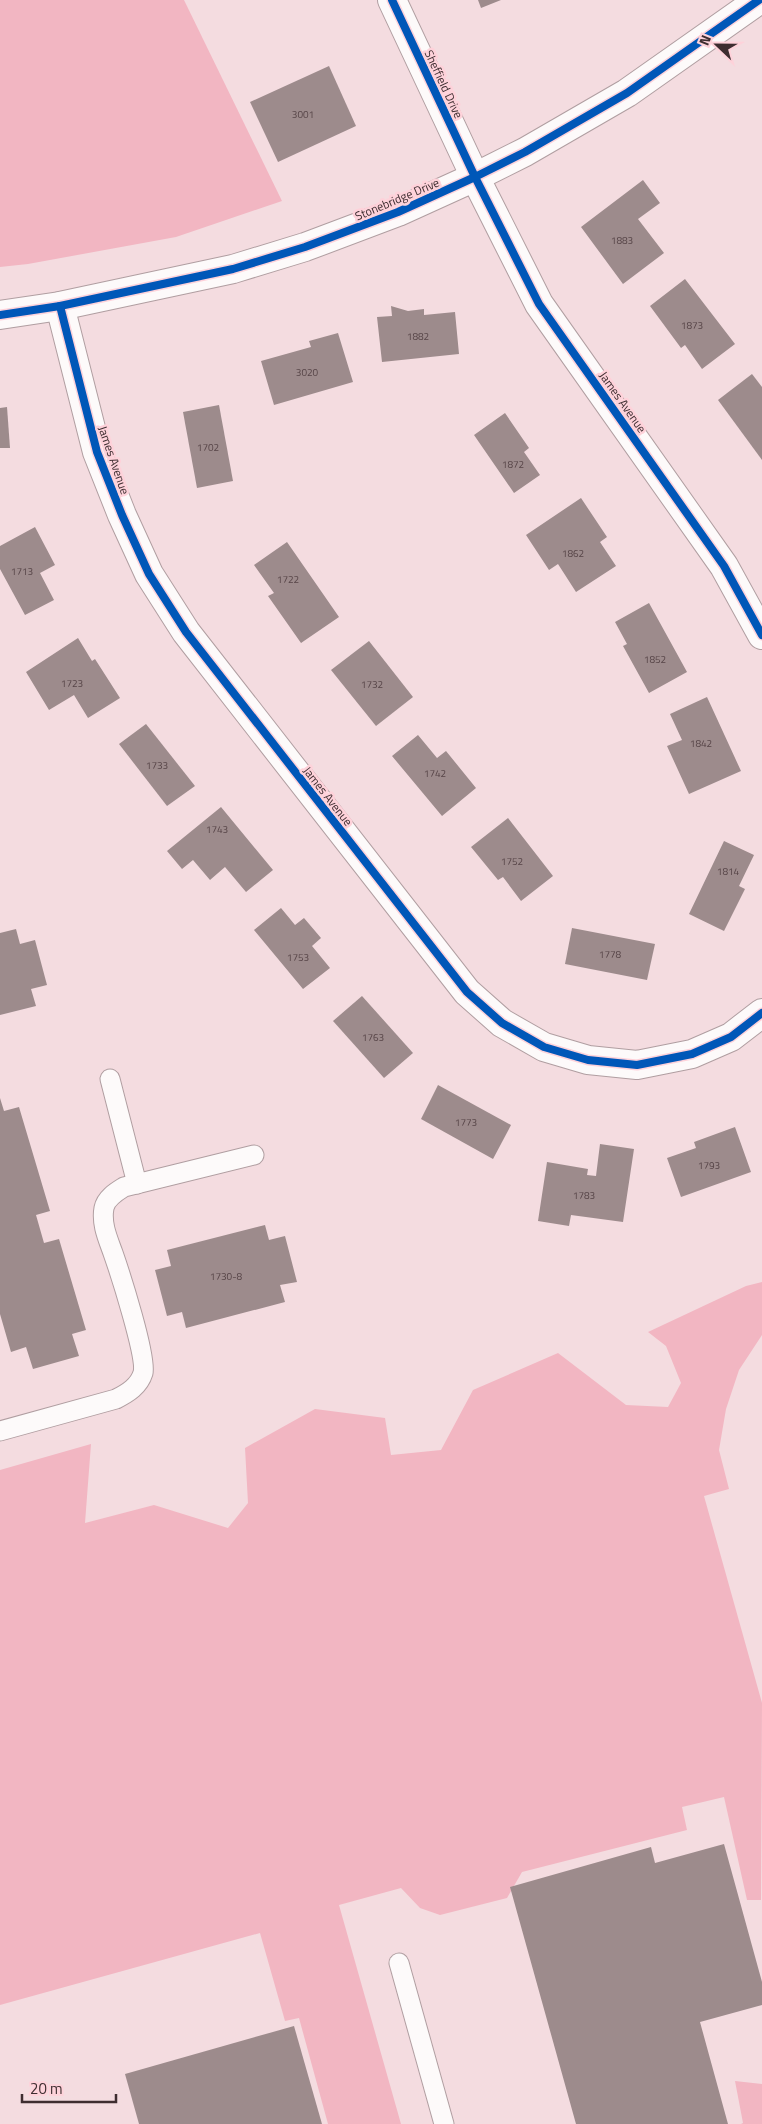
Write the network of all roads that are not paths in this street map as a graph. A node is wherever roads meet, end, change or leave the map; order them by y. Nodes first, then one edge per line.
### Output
1 (392, 0) edge
2 (759, 0) edge
3 (475, 177) junction
4 (60, 306) junction
5 (0, 315) edge
6 (762, 635) edge
7 (762, 1013) edge
8 (110, 1079) dead end
9 (254, 1155) dead end
10 (137, 1184) junction
11 (0, 1431) edge
12 (399, 1963) dead end
13 (444, 2124) edge

1 - 3 street, Sheffield Drive
2 - 3 street, Stonebridge Drive
3 - 4 street, Stonebridge Drive
3 - 6 street, James Avenue
4 - 5 street, Stonebridge Drive
4 - 7 street, James Avenue
8 - 10 lane
9 - 10 lane
10 - 11 lane
12 - 13 lane

